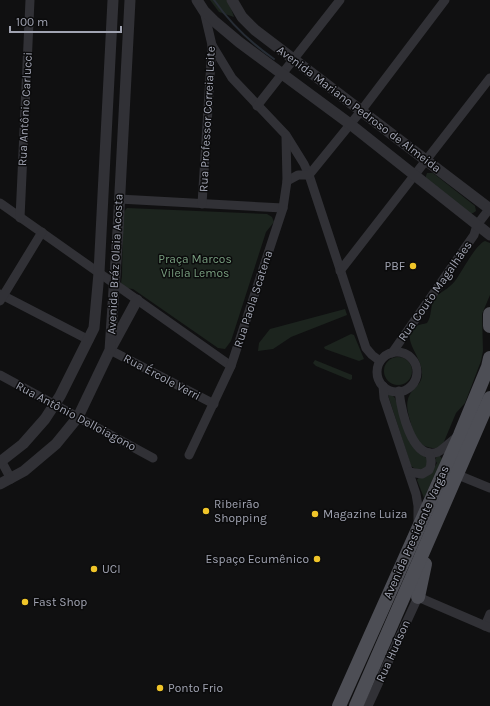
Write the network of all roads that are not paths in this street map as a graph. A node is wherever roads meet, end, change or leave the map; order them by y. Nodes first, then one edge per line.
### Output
1 (30, 0) edge
2 (113, 0) edge
3 (130, 0) edge
4 (197, 0) edge
5 (340, 0) edge
6 (445, 0) edge
7 (234, 1) edge
8 (204, 11) junction
9 (212, 45) junction
10 (294, 60) junction
11 (282, 75) junction
12 (490, 78) edge
13 (108, 98) junction
14 (124, 104) junction
15 (257, 106) junction
16 (360, 111) junction
17 (350, 124) junction
18 (286, 135) junction
19 (427, 161) junction
20 (309, 175) junction
21 (415, 176) junction
22 (287, 182) junction
23 (119, 199) junction
24 (0, 203) edge
25 (202, 204) junction
26 (283, 208) junction
27 (490, 209) edge
28 (20, 218) junction
29 (478, 225) junction
30 (42, 232) junction
31 (490, 235) edge
32 (340, 271) junction
33 (100, 273) junction
34 (115, 283) junction
35 (1, 297) edge
36 (137, 300) junction
37 (490, 314) edge
38 (490, 326) edge
39 (89, 340) junction
40 (110, 350) junction
41 (392, 352) junction
42 (490, 358) edge
43 (380, 361) junction
44 (231, 366) junction
45 (0, 375) edge
46 (383, 386) junction
47 (399, 391) junction
48 (490, 398) edge
49 (55, 404) junction
50 (214, 404) junction
51 (78, 417) junction
52 (460, 435) junction
53 (429, 453) junction
54 (189, 455) dead end
55 (153, 458) dead end
56 (0, 462) edge
57 (409, 472) junction
58 (458, 474) junction
59 (11, 479) junction
60 (0, 484) edge
61 (490, 488) edge
62 (418, 527) junction
63 (433, 529) junction
64 (418, 597) junction
65 (490, 614) edge
66 (487, 627) edge
67 (367, 705) edge
68 (339, 706) edge

1 - 28 street, Rua Antônio Carlucci
2 - 13 street, Avenida Bráz Olaia Acosta
3 - 14 street, Avenida Bráz Olaia Acosta
4 - 8 street, Avenida Mariano Pedroso de Almeida
5 - 10 street
6 - 16 street
7 - 10 street, Avenida Mariano Pedroso de Almeida
8 - 9 street, Rua Professor Correia Leite
8 - 11 street, Avenida Mariano Pedroso de Almeida
9 - 15 street
9 - 25 street, Rua Professor Correia Leite
10 - 11 street
10 - 16 street, Avenida Mariano Pedroso de Almeida
11 - 15 street
11 - 17 street, Avenida Mariano Pedroso de Almeida
12 - 19 street
13 - 14 street
13 - 33 street, Avenida Bráz Olaia Acosta
14 - 23 street, Avenida Bráz Olaia Acosta
15 - 18 street
16 - 17 street
16 - 19 street, Avenida Mariano Pedroso de Almeida
17 - 20 street
17 - 21 street, Avenida Mariano Pedroso de Almeida
18 - 20 street
18 - 22 street, Rua Paola Scatena
19 - 21 street
19 - 27 street, Avenida Mariano Pedroso de Almeida
20 - 22 street
20 - 32 street
21 - 29 street, Avenida Mariano Pedroso de Almeida
21 - 32 street
22 - 26 street, Rua Paola Scatena
23 - 25 street
23 - 34 street, Avenida Bráz Olaia Acosta
24 - 28 street
25 - 26 street
26 - 44 street, Rua Paola Scatena
27 - 29 street, Rua Couto Magalhães
28 - 30 street
29 - 31 street, Avenida Mariano Pedroso de Almeida
29 - 41 street, Rua Couto Magalhães
30 - 33 street
30 - 35 street
32 - 43 street
33 - 34 street
33 - 39 street, Avenida Bráz Olaia Acosta
34 - 36 street
34 - 40 street, Avenida Bráz Olaia Acosta
35 - 39 street
36 - 40 street
36 - 44 street
37 - 38 main road
39 - 49 street, Avenida Bráz Olaia Acosta
40 - 50 street, Rua Ércole Verri
40 - 51 street, Avenida Bráz Olaia Acosta
41 - 43 street
41 - 47 street
42 - 52 main road, Avenida Presidente Vargas
43 - 46 street
44 - 50 street, Rua Paola Scatena
45 - 49 street, Rua Antônio Delloiagono
46 - 47 street
46 - 57 street
47 - 53 street
48 - 58 main road, Avenida Presidente Vargas
49 - 51 street, Rua Antônio Delloiagono
49 - 56 street, Avenida Bráz Olaia Acosta
50 - 54 street, Rua Paola Scatena
51 - 55 street, Rua Antônio Delloiagono
51 - 59 street, Avenida Bráz Olaia Acosta
52 - 53 street
52 - 62 main road, Avenida Presidente Vargas
53 - 57 street
56 - 59 street
57 - 62 street
58 - 61 street
58 - 63 main road, Avenida Presidente Vargas
59 - 60 street, Avenida Bráz Olaia Acosta
62 - 68 main road, Avenida Presidente Vargas
63 - 64 main road
63 - 67 main road, Avenida Presidente Vargas
64 - 66 street
64 - 67 street, Rua Hudson
65 - 66 street

